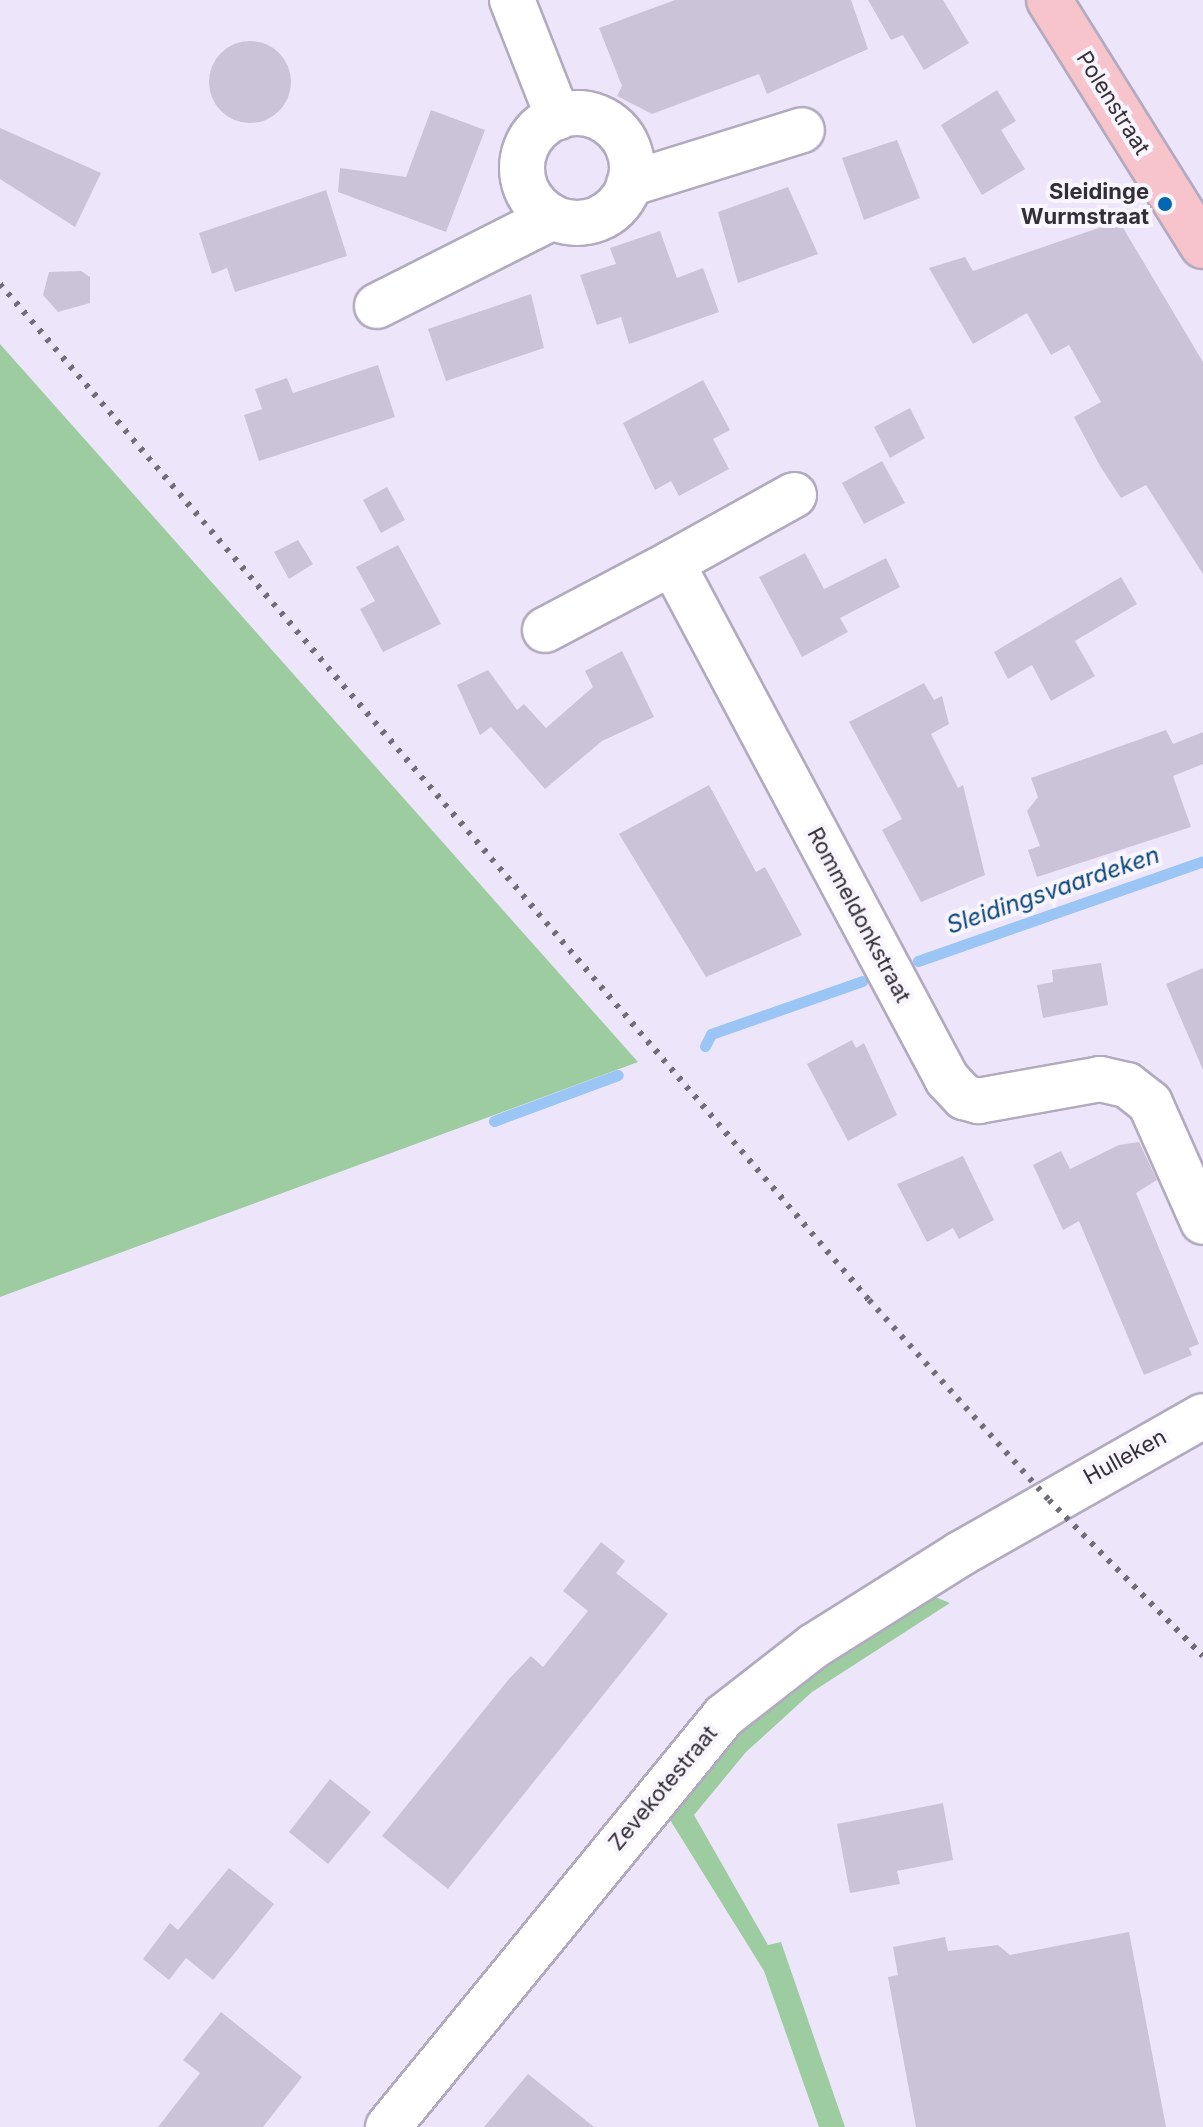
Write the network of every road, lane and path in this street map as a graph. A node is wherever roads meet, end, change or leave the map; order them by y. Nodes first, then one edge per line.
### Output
1 (512, 0) edge
2 (1049, 0) edge
3 (558, 117) junction
4 (802, 130) dead end
5 (629, 184) junction
6 (551, 218) junction
7 (1203, 246) edge
8 (377, 306) dead end
9 (794, 495) dead end
10 (672, 563) junction
11 (545, 630) dead end
12 (1203, 1222) edge
13 (1203, 1416) edge
14 (1049, 1500) joint
15 (388, 2127) edge

1 - 3 street
2 - 7 main road, Polenstraat
3 - 5 street
3 - 6 street
4 - 5 street
5 - 6 street
6 - 8 street
9 - 10 street
10 - 11 street
10 - 12 street, Rommeldonkstraat
13 - 14 street, Hulleken
14 - 15 street, Zevekotestraat

